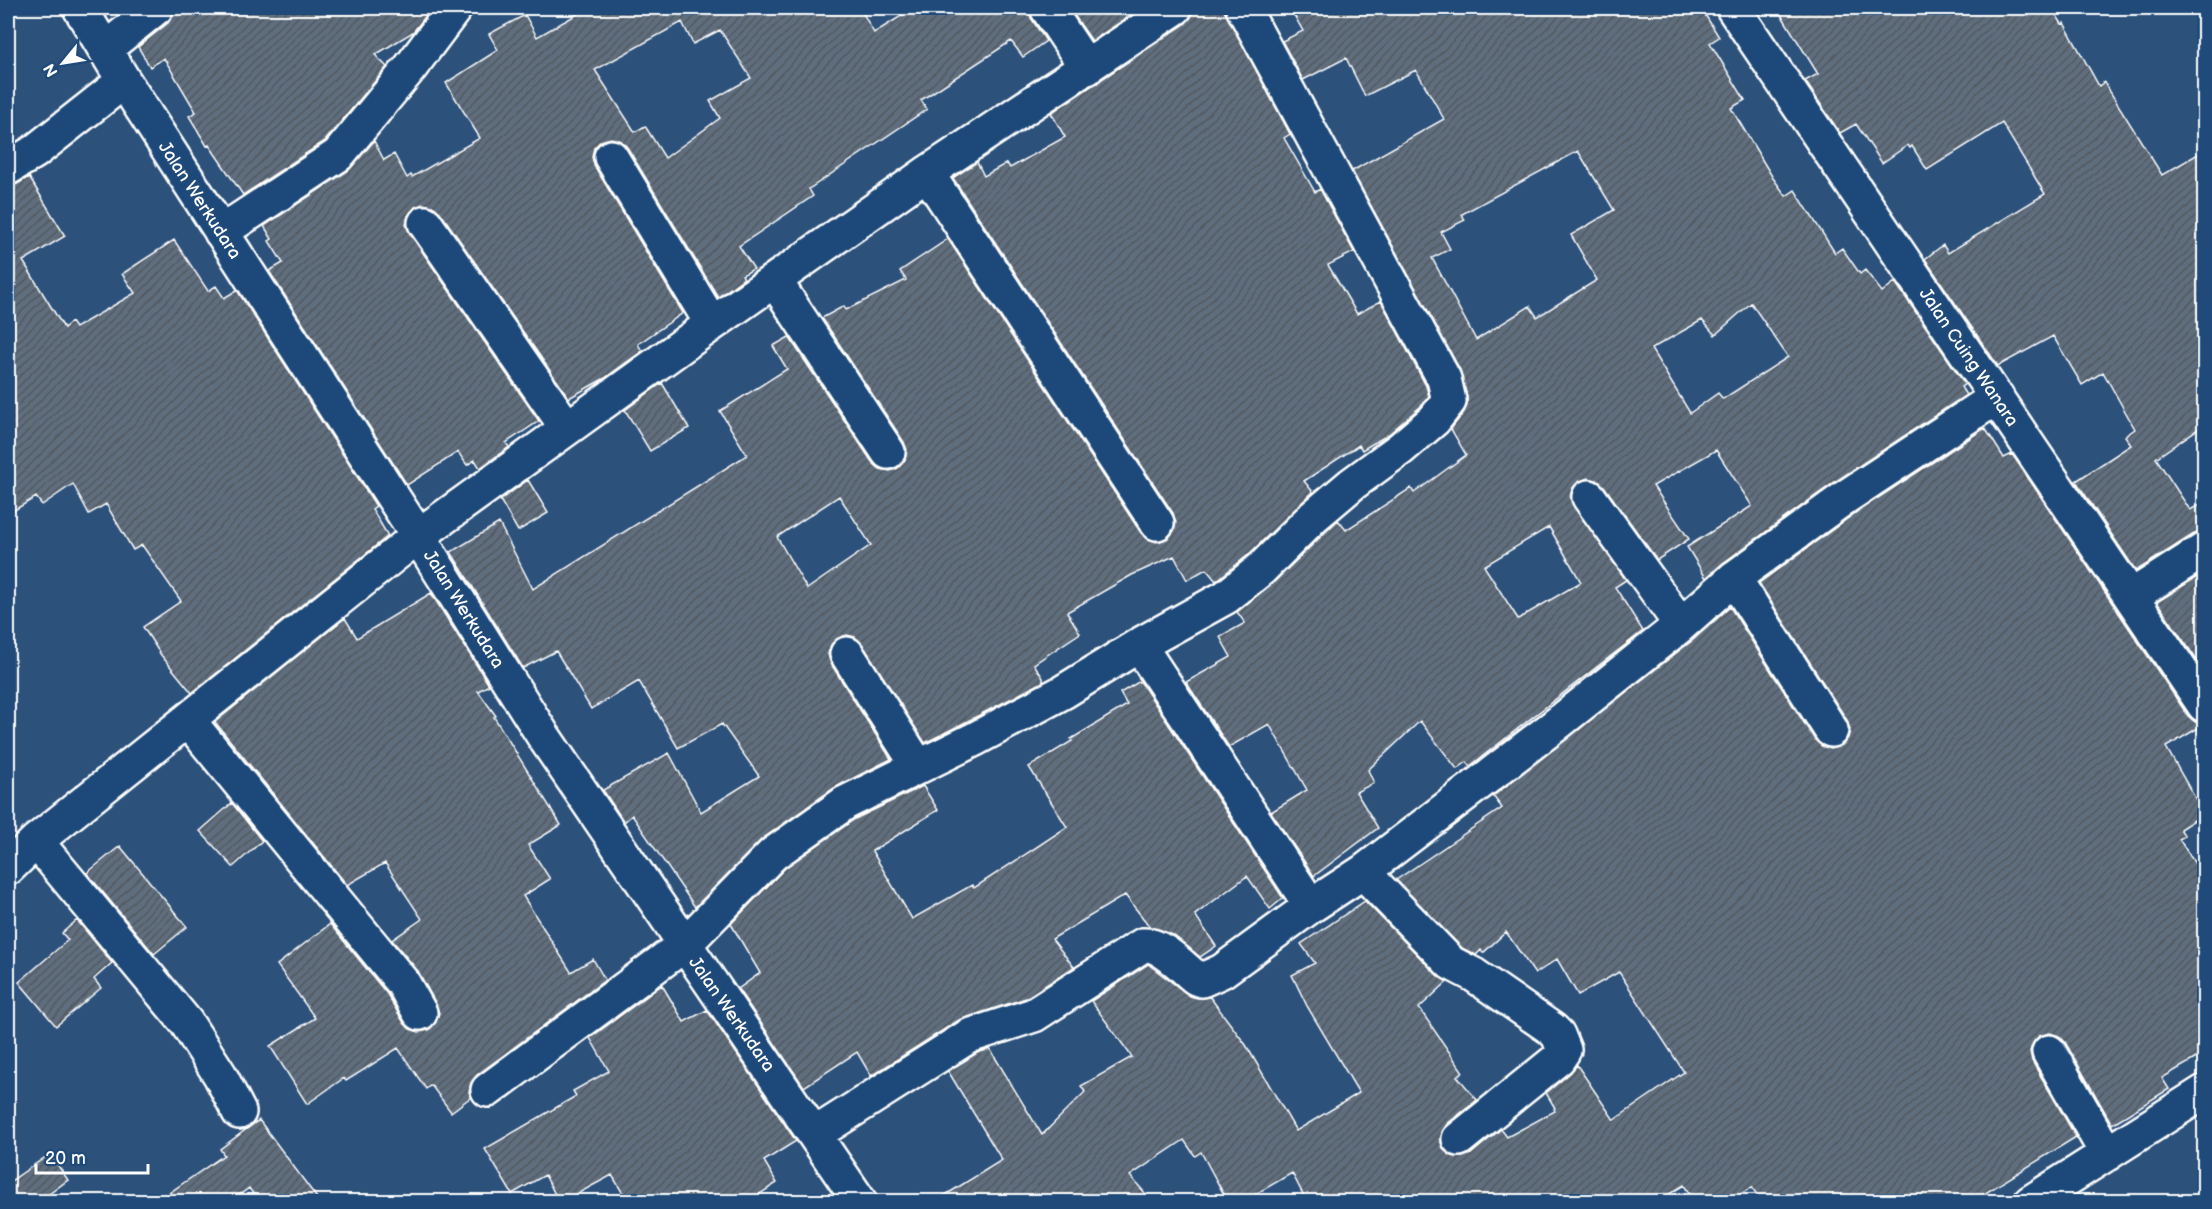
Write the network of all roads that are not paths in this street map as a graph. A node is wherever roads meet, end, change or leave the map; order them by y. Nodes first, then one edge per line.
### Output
1 (80, 8) edge
2 (156, 8) edge
3 (455, 8) edge
4 (1047, 8) edge
5 (1175, 8) edge
6 (1243, 8) edge
7 (1733, 8) edge
8 (105, 49) junction
9 (1087, 68) junction
10 (124, 81) junction
11 (610, 157) dead end
12 (8, 168) edge
13 (927, 173) junction
14 (425, 223) dead end
15 (221, 232) junction
16 (775, 281) junction
17 (712, 324) junction
18 (1997, 397) junction
19 (567, 428) junction
20 (888, 452) dead end
21 (1589, 497) dead end
22 (1157, 523) dead end
23 (418, 536) junction
24 (2205, 550) edge
25 (1734, 578) junction
26 (2132, 596) junction
27 (1681, 624) junction
28 (1138, 645) junction
29 (848, 654) dead end
30 (2205, 705) edge
31 (188, 720) junction
32 (1831, 730) dead end
33 (918, 766) junction
34 (36, 842) junction
35 (8, 868) edge
36 (1364, 872) junction
37 (1311, 906) junction
38 (684, 945) junction
39 (420, 1013) dead end
40 (2049, 1052) dead end
41 (488, 1090) dead end
42 (2205, 1092) edge
43 (239, 1112) dead end
44 (815, 1134) junction
45 (1459, 1139) dead end
46 (2107, 1154) junction
47 (860, 1202) edge
48 (2031, 1202) edge

1 - 8 street, Jalan Werkudara
2 - 8 street
3 - 15 street
4 - 9 street
5 - 9 street
6 - 28 street
7 - 18 street, Jalan Cuing Wanara
8 - 10 street, Jalan Werkudara
9 - 13 street
10 - 12 street
10 - 15 street, Jalan Werkudara
11 - 17 street
13 - 16 street
13 - 22 street
14 - 19 street
15 - 23 street, Jalan Werkudara
16 - 17 street
16 - 20 street
17 - 19 street
18 - 25 street
18 - 26 street, Jalan Cuing Wanara
19 - 23 street
21 - 27 street
23 - 31 street
23 - 38 street, Jalan Werkudara
24 - 26 street
25 - 27 street
25 - 32 street
26 - 30 street, Jalan Cuing Wanara
27 - 36 street
28 - 33 street
28 - 37 street
29 - 33 street
31 - 34 street
31 - 39 street
33 - 38 street
34 - 35 street
34 - 43 street
36 - 37 street
36 - 45 street
37 - 44 street
38 - 41 street
38 - 44 street, Jalan Werkudara
40 - 46 street
42 - 46 street
44 - 47 street, Jalan Werkudara
46 - 48 street

